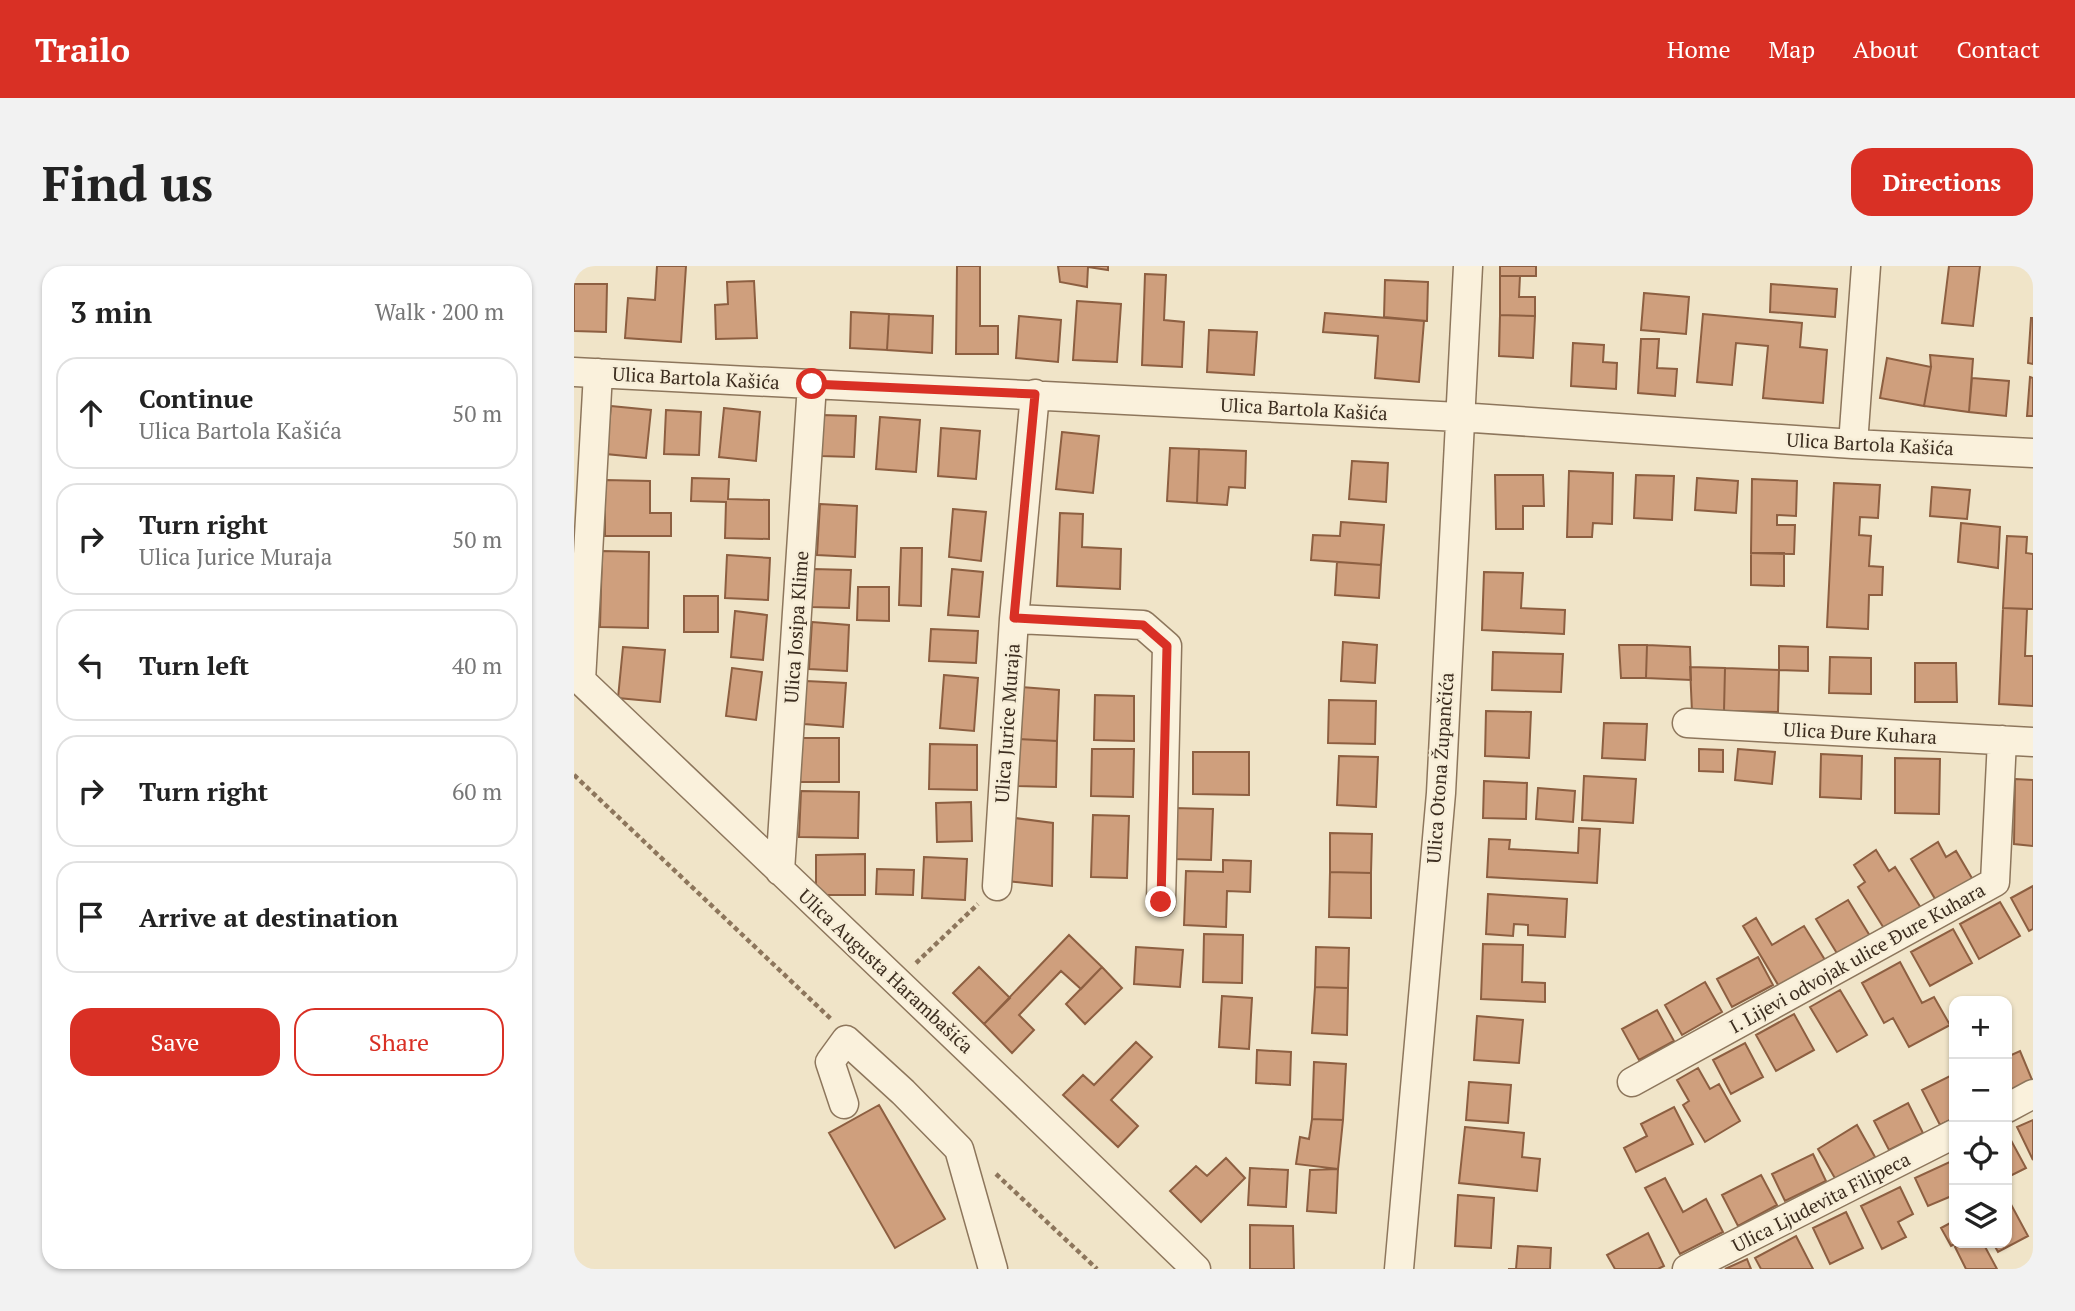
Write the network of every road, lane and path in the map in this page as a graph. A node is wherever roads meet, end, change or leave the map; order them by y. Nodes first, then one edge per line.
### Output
1 (1468, 266) edge
2 (1866, 266) edge
3 (586, 372) edge
4 (812, 384) junction
5 (1035, 394) junction
6 (1459, 417) junction
7 (1853, 444) junction
8 (2033, 453) edge
9 (1014, 618) junction
10 (578, 677) edge
11 (1687, 723) dead end
12 (2002, 740) junction
13 (2033, 742) edge
14 (780, 872) junction
15 (997, 886) joint
16 (1161, 902) dead end
17 (898, 980) junction
18 (1632, 1082) dead end
19 (2033, 1094) edge
20 (844, 1104) dead end
21 (2012, 1105) edge
22 (1949, 1137) edge
23 (993, 1269) edge
24 (1196, 1269) edge
25 (1399, 1269) edge
26 (1687, 1269) edge

1 - 6 street, Ulica Otona Župančića
2 - 7 street
3 - 4 street, Ulica Bartola Kašića
3 - 10 street
4 - 5 street, Ulica Bartola Kašića
4 - 14 street, Ulica Josipa Klime
5 - 6 street, Ulica Bartola Kašića
5 - 9 street, Ulica Jurice Muraja
6 - 7 street, Ulica Bartola Kašića
6 - 25 street, Ulica Otona Župančića
7 - 8 street, Ulica Bartola Kašića
9 - 15 street, Ulica Jurice Muraja
9 - 16 street
10 - 14 street, Ulica Augusta Harambašića
11 - 12 street, Ulica Đure Kuhara
12 - 13 street, Ulica Đure Kuhara
12 - 18 street, I. Lijevi odvojak ulice Đure Kuhara
14 - 17 street, Ulica Augusta Harambašića
15 - 17 path
17 - 24 street, Ulica Augusta Harambašića
19 - 21 street
20 - 23 street
22 - 26 street, Ulica Ljudevita Filipeca

